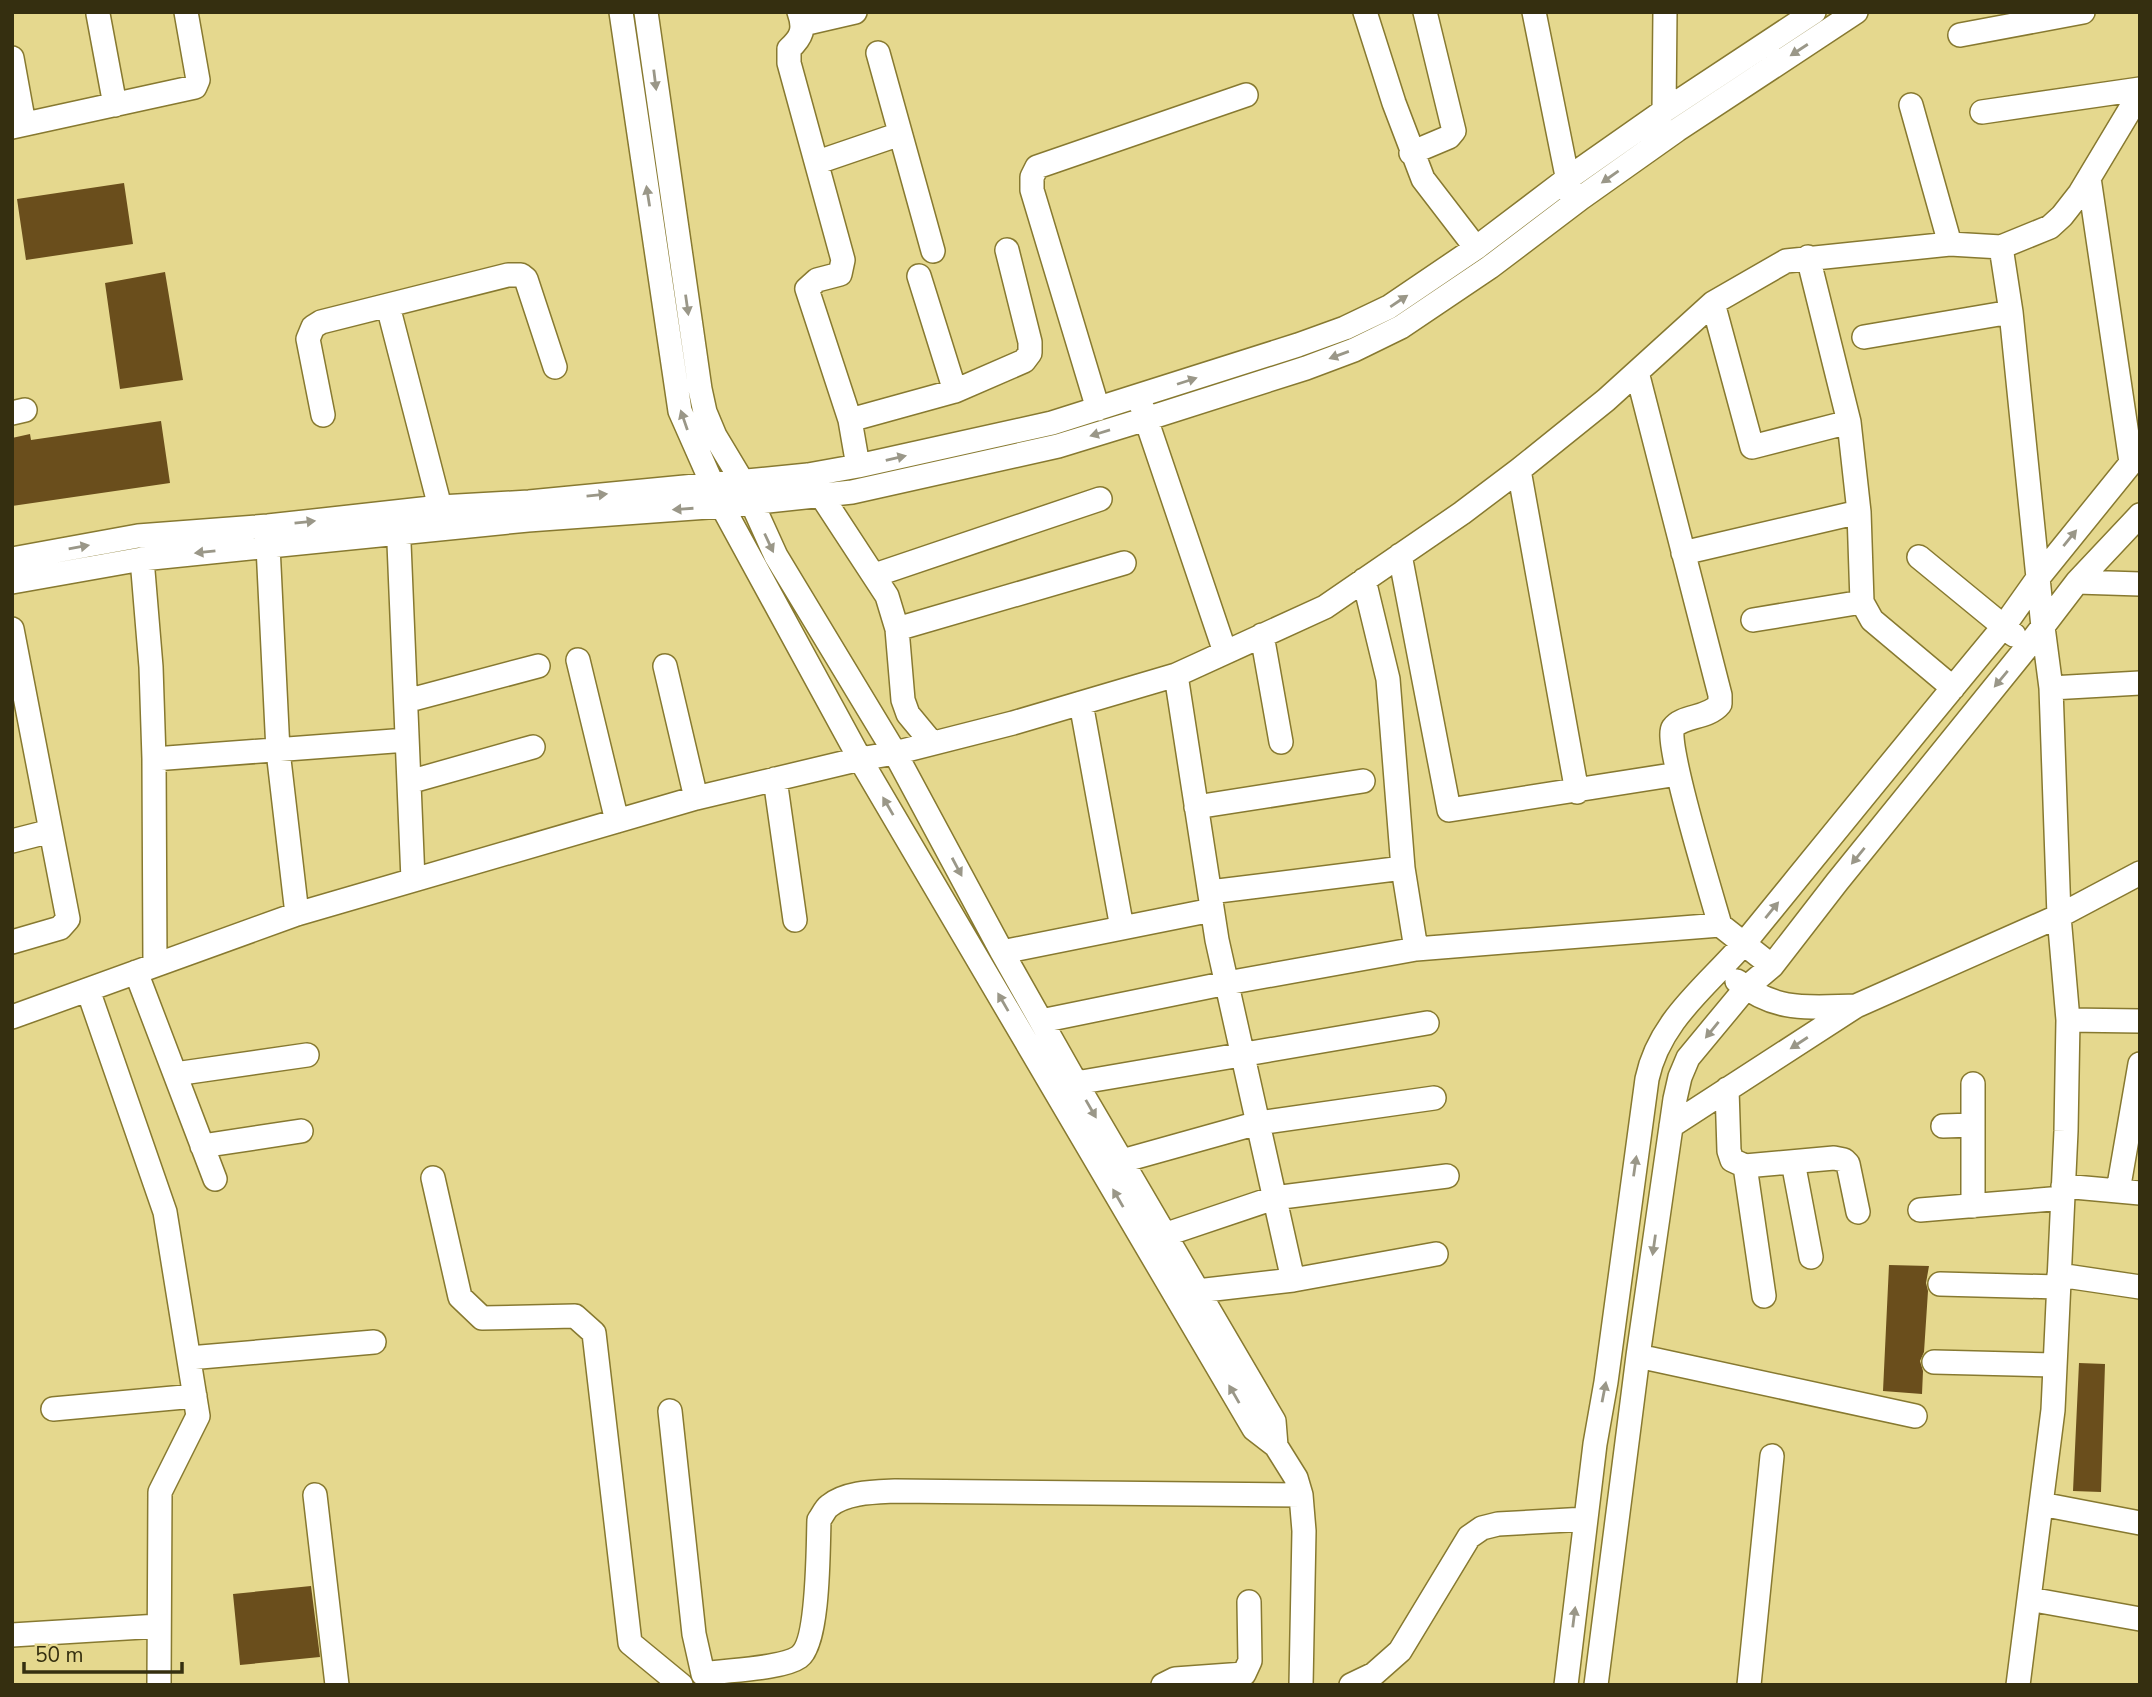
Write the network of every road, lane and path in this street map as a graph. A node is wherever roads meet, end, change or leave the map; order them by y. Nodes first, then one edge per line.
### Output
1 (186, 12) edge
2 (621, 12) edge
3 (646, 12) edge
4 (855, 12) edge
5 (1366, 12) edge
6 (1425, 12) edge
7 (1534, 12) edge
8 (1665, 12) edge
9 (1814, 12) edge
10 (1856, 12) edge
11 (2083, 12) edge
12 (98, 14) edge
13 (801, 18) edge
14 (1959, 35) dead end
15 (878, 54) dead end
16 (12, 58) edge
17 (2140, 91) edge
18 (1246, 95) dead end
19 (114, 105) junction
20 (1911, 105) dead end
21 (1664, 111) junction
22 (1982, 111) dead end
23 (18, 125) edge
24 (900, 134) junction
25 (1411, 153) junction
26 (818, 162) junction
27 (2089, 178) junction
28 (1567, 179) junction
29 (1573, 204) junction
30 (1950, 244) junction
31 (2000, 247) junction
32 (1476, 248) junction
33 (1007, 250) dead end
34 (933, 251) dead end
35 (1808, 257) junction
36 (919, 276) dead end
37 (1713, 303) junction
38 (388, 306) junction
39 (2011, 312) junction
40 (1864, 338) dead end
41 (555, 366) dead end
42 (1637, 372) junction
43 (955, 391) junction
44 (1138, 397) junction
45 (1098, 408) junction
46 (323, 415) dead end
47 (1146, 419) junction
48 (850, 420) junction
49 (1849, 422) junction
50 (2136, 457) edge
51 (858, 466) junction
52 (1518, 470) junction
53 (808, 475) junction
54 (742, 481) junction
55 (712, 482) junction
56 (821, 495) junction
57 (1100, 499) dead end
58 (751, 503) junction
59 (722, 506) junction
60 (1859, 512) junction
61 (2140, 515) edge
62 (442, 518) junction
63 (398, 523) junction
64 (268, 546) junction
65 (1683, 553) junction
66 (1400, 555) junction
67 (1919, 557) dead end
68 (12, 559) edge
69 (142, 559) junction
70 (1124, 563) dead end
71 (875, 575) junction
72 (2038, 578) junction
73 (1364, 580) junction
74 (12, 582) edge
75 (2077, 582) junction
76 (2140, 584) edge
77 (1862, 602) junction
78 (1753, 621) dead end
79 (2004, 626) junction
80 (2043, 627) junction
81 (12, 629) edge
82 (897, 629) junction
83 (1262, 635) junction
84 (2028, 646) junction
85 (1225, 652) junction
86 (14, 653) edge
87 (578, 660) dead end
88 (538, 666) dead end
89 (664, 666) dead end
90 (1176, 675) junction
91 (2140, 683) edge
92 (1953, 688) junction
93 (2051, 688) junction
94 (406, 701) junction
95 (1081, 703) junction
96 (407, 740) junction
97 (23, 741) edge
98 (1281, 742) dead end
99 (932, 743) junction
100 (533, 747) dead end
101 (278, 751) junction
102 (895, 753) junction
103 (154, 759) junction
104 (860, 759) junction
105 (1678, 774) junction
106 (775, 779) junction
107 (1363, 781) dead end
108 (409, 782) junction
109 (1577, 792) junction
110 (696, 798) junction
111 (1196, 807) junction
112 (617, 821) junction
113 (51, 831) junction
114 (12, 841) edge
115 (1403, 868) junction
116 (2140, 873) edge
117 (413, 880) junction
118 (1211, 901) junction
119 (297, 914) junction
120 (2059, 916) junction
121 (795, 920) dead end
122 (1720, 925) junction
123 (1122, 928) junction
124 (12, 942) edge
125 (1744, 944) junction
126 (1416, 949) junction
127 (1002, 952) junction
128 (1772, 966) junction
129 (146, 969) junction
130 (1721, 969) junction
131 (1227, 982) junction
132 (1746, 988) junction
133 (88, 990) junction
134 (1856, 1006) junction
135 (12, 1017) edge
136 (2068, 1020) junction
137 (1041, 1021) junction
138 (2140, 1021) edge
139 (1427, 1023) dead end
140 (1243, 1053) junction
141 (307, 1055) dead end
142 (2140, 1064) edge
143 (175, 1074) junction
144 (1076, 1083) junction
145 (1973, 1084) dead end
146 (1727, 1089) junction
147 (1434, 1098) dead end
148 (1258, 1124) junction
149 (1973, 1125) junction
150 (1671, 1126) junction
151 (1942, 1126) dead end
152 (301, 1131) dead end
153 (202, 1146) junction
154 (1122, 1161) junction
155 (1793, 1162) junction
156 (1745, 1166) junction
157 (1447, 1176) dead end
158 (433, 1178) dead end
159 (215, 1179) dead end
160 (2063, 1192) junction
161 (2129, 1192) edge
162 (1274, 1198) junction
163 (1973, 1206) junction
164 (1920, 1210) dead end
165 (1858, 1212) dead end
166 (1164, 1235) junction
167 (1436, 1254) dead end
168 (1811, 1257) dead end
169 (1293, 1280) junction
170 (2059, 1281) junction
171 (1940, 1284) dead end
172 (2140, 1287) edge
173 (1197, 1291) junction
174 (1764, 1296) dead end
175 (374, 1342) dead end
176 (1638, 1356) junction
177 (189, 1358) junction
178 (1934, 1362) dead end
179 (2055, 1365) junction
180 (195, 1396) junction
181 (53, 1409) dead end
182 (670, 1411) dead end
183 (1915, 1416) dead end
184 (1276, 1446) junction
185 (1772, 1456) dead end
186 (315, 1495) dead end
187 (1301, 1495) junction
188 (2041, 1504) junction
189 (1586, 1520) junction
190 (2140, 1523) edge
191 (2029, 1599) junction
192 (1249, 1602) dead end
193 (2140, 1619) edge
194 (159, 1626) junction
195 (12, 1635) edge
196 (703, 1679) edge
197 (159, 1685) edge
198 (337, 1685) edge
199 (681, 1685) edge
200 (1163, 1685) edge
201 (1301, 1685) edge
202 (1351, 1685) edge
203 (1566, 1685) edge
204 (1596, 1685) edge
205 (1749, 1685) edge
206 (2018, 1685) edge

1 - 19 street
55 -> 2 street
3 -> 54 street
4 - 13 street
5 - 25 street
6 - 25 street
7 - 28 street
8 - 21 street
9 - 21 street
10 -> 29 street
11 - 14 street
12 - 19 street
13 - 26 street
15 - 24 street
16 - 23 street
17 - 22 street
17 - 27 street
18 - 45 street
19 - 23 street
20 - 30 street
21 - 28 street
24 - 26 street
24 - 34 street
25 - 32 street
26 - 48 street
27 - 31 street
27 - 50 street
28 - 29 street
28 - 32 street
29 -> 47 street
30 - 31 street
30 - 35 street
31 - 39 street
44 -> 32 street
33 - 43 street
35 - 37 street
35 - 49 street
36 - 43 street
37 - 42 street
37 - 49 street
38 - 41 street
38 - 46 street
38 - 62 street
39 - 40 street
39 - 72 street
42 - 52 street
42 - 65 street
43 - 48 street
44 - 45 street
44 - 47 street
51 -> 45 street
47 -> 56 street
47 - 85 street
48 - 51 street
49 - 60 street
72 -> 50 street
51 - 53 street
52 - 66 street
52 - 109 street
53 - 54 street
53 - 56 street
54 - 55 street
54 - 58 street
55 - 59 street
62 -> 55 street
56 - 58 street
56 - 71 street
57 - 71 street
58 - 59 street
58 -> 102 street
59 -> 62 street
59 - 104 street
60 - 65 street
60 - 77 street
61 - 75 street
62 - 63 street
63 - 64 street
68 -> 63 street
63 - 94 street
64 -> 69 street
64 - 101 street
65 - 105 street
66 - 73 street
66 - 109 street
67 - 79 street
69 - 74 street
69 - 103 street
70 - 82 street
71 - 82 street
72 - 79 street
72 - 80 street
73 - 83 street
73 - 115 street
75 - 76 street
75 - 80 street
77 - 78 street
77 - 92 street
79 - 84 street
79 - 92 street
80 - 84 street
80 - 93 street
81 - 86 street
82 - 99 street
83 - 85 street
83 - 98 street
84 -> 128 street
85 - 90 street
86 - 97 street
87 - 112 street
88 - 94 street
89 - 110 street
90 - 95 street
90 - 111 street
91 - 93 street
125 -> 92 street
93 - 120 street
94 - 96 street
95 - 99 street
95 - 123 street
96 - 101 street
96 - 108 street
97 - 113 street
99 - 102 street
100 - 108 street
101 - 103 street
101 - 119 street
102 - 104 street
102 -> 127 street
103 - 129 street
104 - 106 street
184 -> 104 street
105 - 109 street
105 - 122 street
106 - 110 street
106 - 121 street
107 - 111 street
108 - 117 street
110 - 112 street
111 - 118 street
112 - 117 street
113 - 114 street
113 - 124 street
115 - 118 street
115 - 126 street
116 - 120 street
117 - 119 street
118 - 123 street
118 - 131 street
119 - 129 street
120 - 134 street
120 - 136 street
122 - 125 street
122 - 126 street
123 - 127 street
125 - 128 street
125 - 130 street
126 - 131 street
127 - 137 street
128 - 132 street
129 - 133 street
129 - 143 street
130 - 132 street
189 -> 130 street
131 - 137 street
131 - 140 street
132 - 134 street
132 -> 150 street
133 - 135 street
133 - 177 street
134 -> 146 street
136 - 138 street
136 - 160 street
137 - 144 street
139 - 140 street
140 - 144 street
140 - 148 street
141 - 143 street
142 - 161 street
143 - 153 street
144 -> 154 street
145 - 149 street
146 - 150 street
146 - 156 street
147 - 148 street
148 - 154 street
148 - 162 street
149 - 151 street
149 - 163 street
150 -> 176 street
152 - 153 street
153 - 159 street
154 - 166 street
155 - 156 street
155 - 165 street
155 - 168 street
156 - 174 street
157 - 162 street
158 - 199 street
160 - 161 street
160 - 163 street
160 - 170 street
162 - 166 street
162 - 169 street
163 - 164 street
166 - 173 street
167 - 169 street
169 - 173 street
170 - 171 street
170 - 172 street
170 - 179 street
173 - 184 street
175 - 177 street
176 - 183 street
176 - 204 street
177 - 180 street
178 - 179 street
179 - 188 street
180 - 181 street
180 - 194 street
182 - 196 street
184 - 187 street
185 - 205 street
186 - 198 street
187 - 196 street
187 - 201 street
188 - 190 street
188 - 191 street
189 - 202 street
203 -> 189 street
191 - 193 street
191 - 206 street
192 - 200 street
194 - 195 street
194 - 197 street

